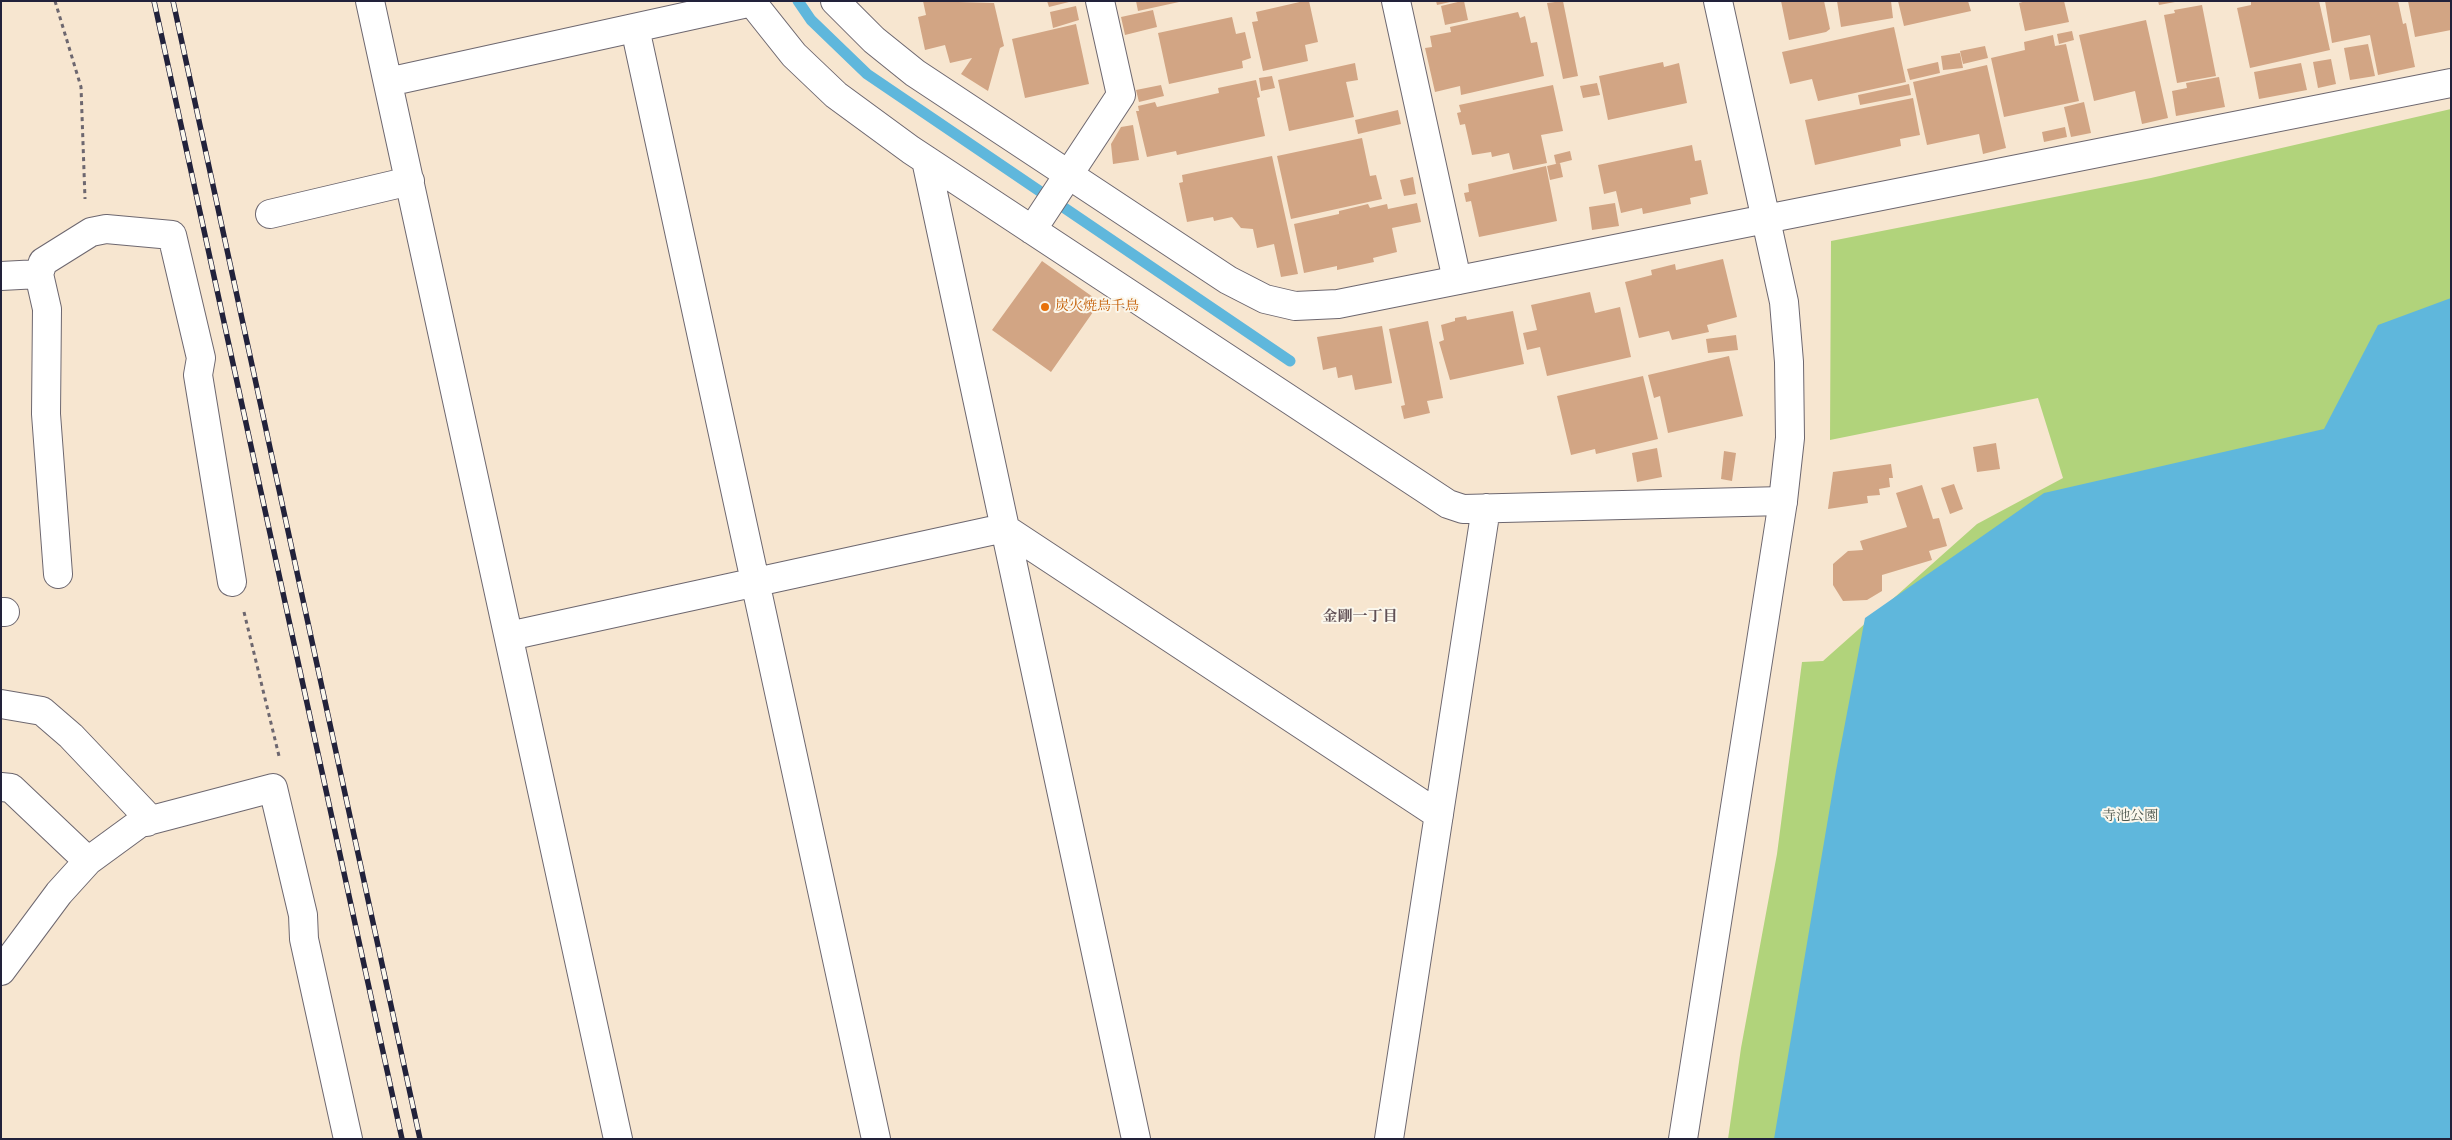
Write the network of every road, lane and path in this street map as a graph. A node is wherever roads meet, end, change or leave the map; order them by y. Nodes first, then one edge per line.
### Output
1 (55, 1) edge
2 (370, 1) edge
3 (835, 1) edge
4 (1100, 1) edge
5 (1396, 1) edge
6 (1718, 1) edge
7 (752, 2) edge
8 (635, 28) junction
9 (388, 82) junction
10 (2451, 83) edge
11 (926, 160) junction
12 (410, 181) junction
13 (1064, 181) junction
14 (270, 214) dead end
15 (1766, 219) junction
16 (1036, 224) junction
17 (106, 229) junction
18 (39, 274) junction
19 (1, 276) edge
20 (1457, 280) junction
21 (1784, 501) junction
22 (1486, 508) junction
23 (1004, 528) junction
24 (58, 574) dead end
25 (232, 582) joint
26 (755, 582) junction
27 (508, 636) junction
28 (1, 704) edge
29 (1, 786) edge
30 (274, 788) junction
31 (1439, 815) junction
32 (147, 822) junction
33 (88, 861) junction
34 (1, 971) edge
35 (348, 1139) edge
36 (618, 1139) edge
37 (876, 1139) edge
38 (1136, 1139) edge
39 (1389, 1139) edge
40 (1683, 1139) edge

1 - 17 path
2 - 9 street
3 - 13 street
4 - 13 street
5 - 20 street
6 - 15 street
7 - 8 street
7 - 11 street
8 - 9 street
8 - 26 street
9 - 12 street
10 - 15 street
11 - 16 street
11 - 23 street
12 - 14 street
12 - 27 street
13 - 16 street
13 - 20 street
15 - 20 street
15 - 21 street
16 - 22 street
17 - 18 street
17 - 25 street
18 - 19 street
18 - 24 street
21 - 22 street
21 - 40 street
22 - 31 street
23 - 26 street
23 - 31 street
23 - 38 street
25 - 30 path
26 - 27 street
26 - 37 street
27 - 36 street
28 - 32 street
29 - 33 street
30 - 32 street
30 - 35 street
31 - 39 street
32 - 33 street
33 - 34 street

